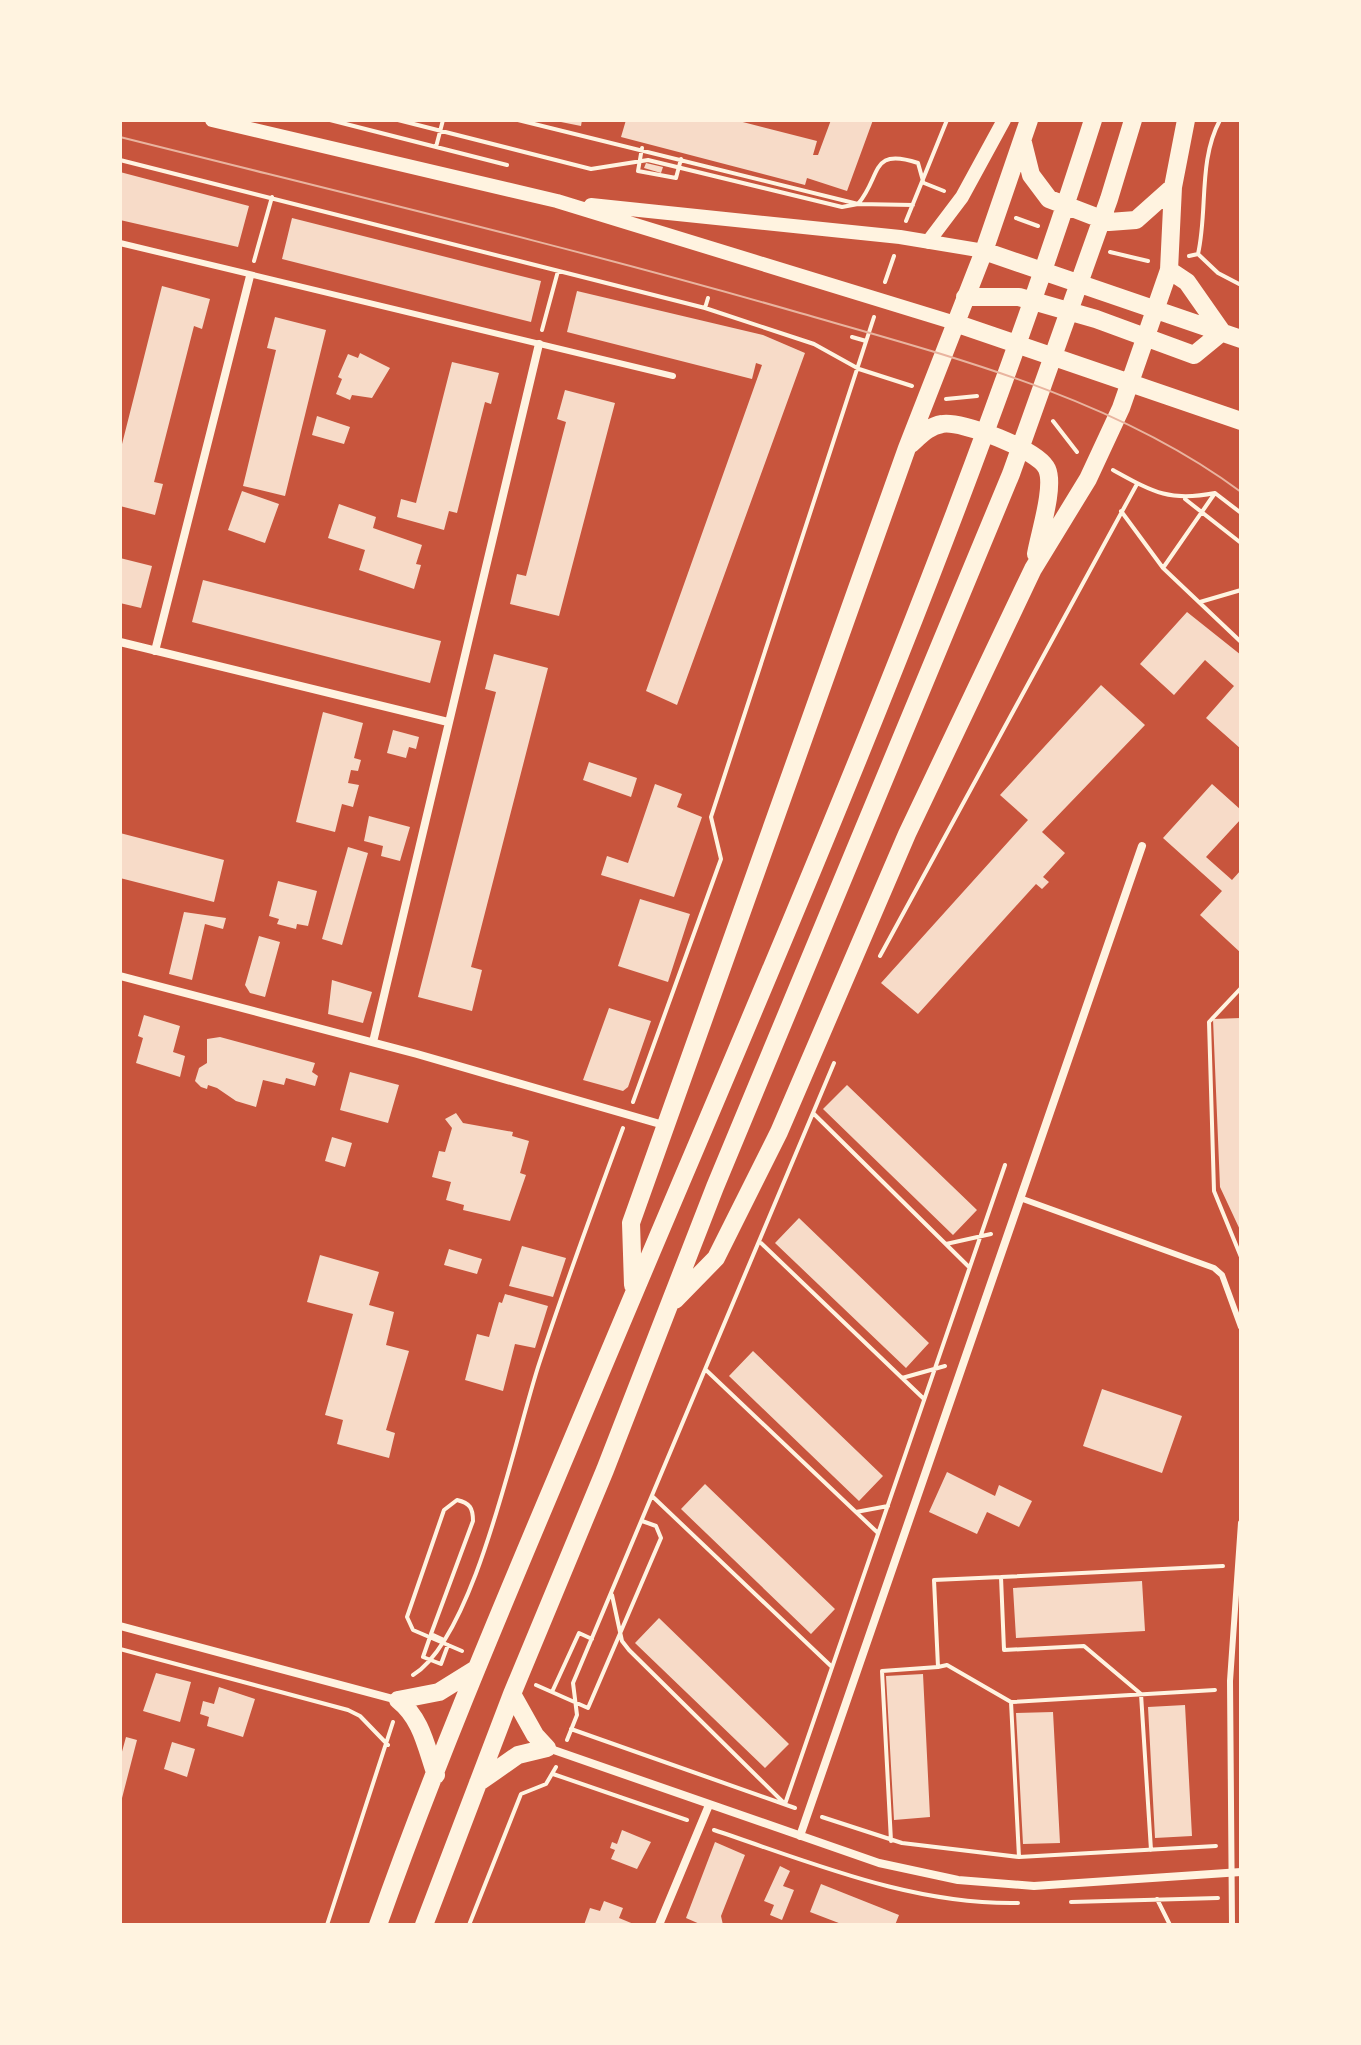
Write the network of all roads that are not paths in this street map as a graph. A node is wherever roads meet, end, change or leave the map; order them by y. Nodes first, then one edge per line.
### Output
1 (212, 120) edge
2 (1004, 120) edge
3 (1029, 120) edge
4 (1093, 120) edge
5 (1133, 120) edge
6 (1186, 120) edge
7 (1023, 140) junction
8 (1173, 187) junction
9 (557, 201) junction
10 (928, 242) junction
11 (120, 243) edge
12 (984, 251) junction
13 (1169, 270) junction
14 (250, 276) junction
15 (965, 297) junction
16 (1157, 308) junction
17 (955, 323) junction
18 (1222, 332) junction
19 (1148, 339) junction
20 (1241, 339) edge
21 (539, 344) junction
22 (673, 376) dead end
23 (1130, 384) junction
24 (1240, 421) edge
25 (907, 448) junction
26 (1033, 569) junction
27 (120, 642) edge
28 (155, 651) junction
29 (448, 722) junction
30 (1142, 846) dead end
31 (120, 976) edge
32 (373, 1042) junction
33 (667, 1126) junction
34 (1020, 1198) junction
35 (634, 1292) junction
36 (668, 1308) junction
37 (1241, 1327) edge
38 (1241, 1523) edge
39 (120, 1626) edge
40 (477, 1668) junction
41 (512, 1694) junction
42 (398, 1700) junction
43 (547, 1748) junction
44 (436, 1775) junction
45 (476, 1785) junction
46 (709, 1805) junction
47 (800, 1836) junction
48 (1238, 1872) edge
49 (378, 1925) edge
50 (424, 1925) edge
51 (659, 1925) edge
52 (1232, 1925) edge

1 - 9 street
2 - 10 street
3 - 7 main road
4 - 35 main road
5 - 36 main road
6 - 8 main road
7 - 8 main road
7 - 12 main road
8 - 13 main road
9 - 10 street
9 - 17 street
10 - 12 street
11 - 14 lane
12 - 15 main road
12 - 16 main road
13 - 16 main road
13 - 18 main road
14 - 21 lane
14 - 28 street
15 - 17 main road
15 - 19 main road
16 - 18 main road
16 - 19 main road
17 - 23 main road
17 - 25 main road
18 - 19 main road
18 - 20 main road
19 - 23 main road
21 - 22 lane
21 - 29 street
23 - 24 main road
23 - 26 main road
25 - 26 main road
25 - 33 main road
26 - 36 main road
27 - 28 street
28 - 29 street
29 - 32 street
30 - 34 street
31 - 32 street
32 - 33 street
33 - 35 main road
34 - 37 lane
34 - 47 street
35 - 40 main road
36 - 41 main road
38 - 48 lane
39 - 42 street
40 - 42 main road
40 - 44 main road
41 - 43 main road
41 - 45 main road
42 - 44 main road
43 - 45 main road
43 - 46 street
44 - 49 main road
45 - 50 main road
46 - 47 street
46 - 51 street
47 - 48 street
48 - 52 lane

